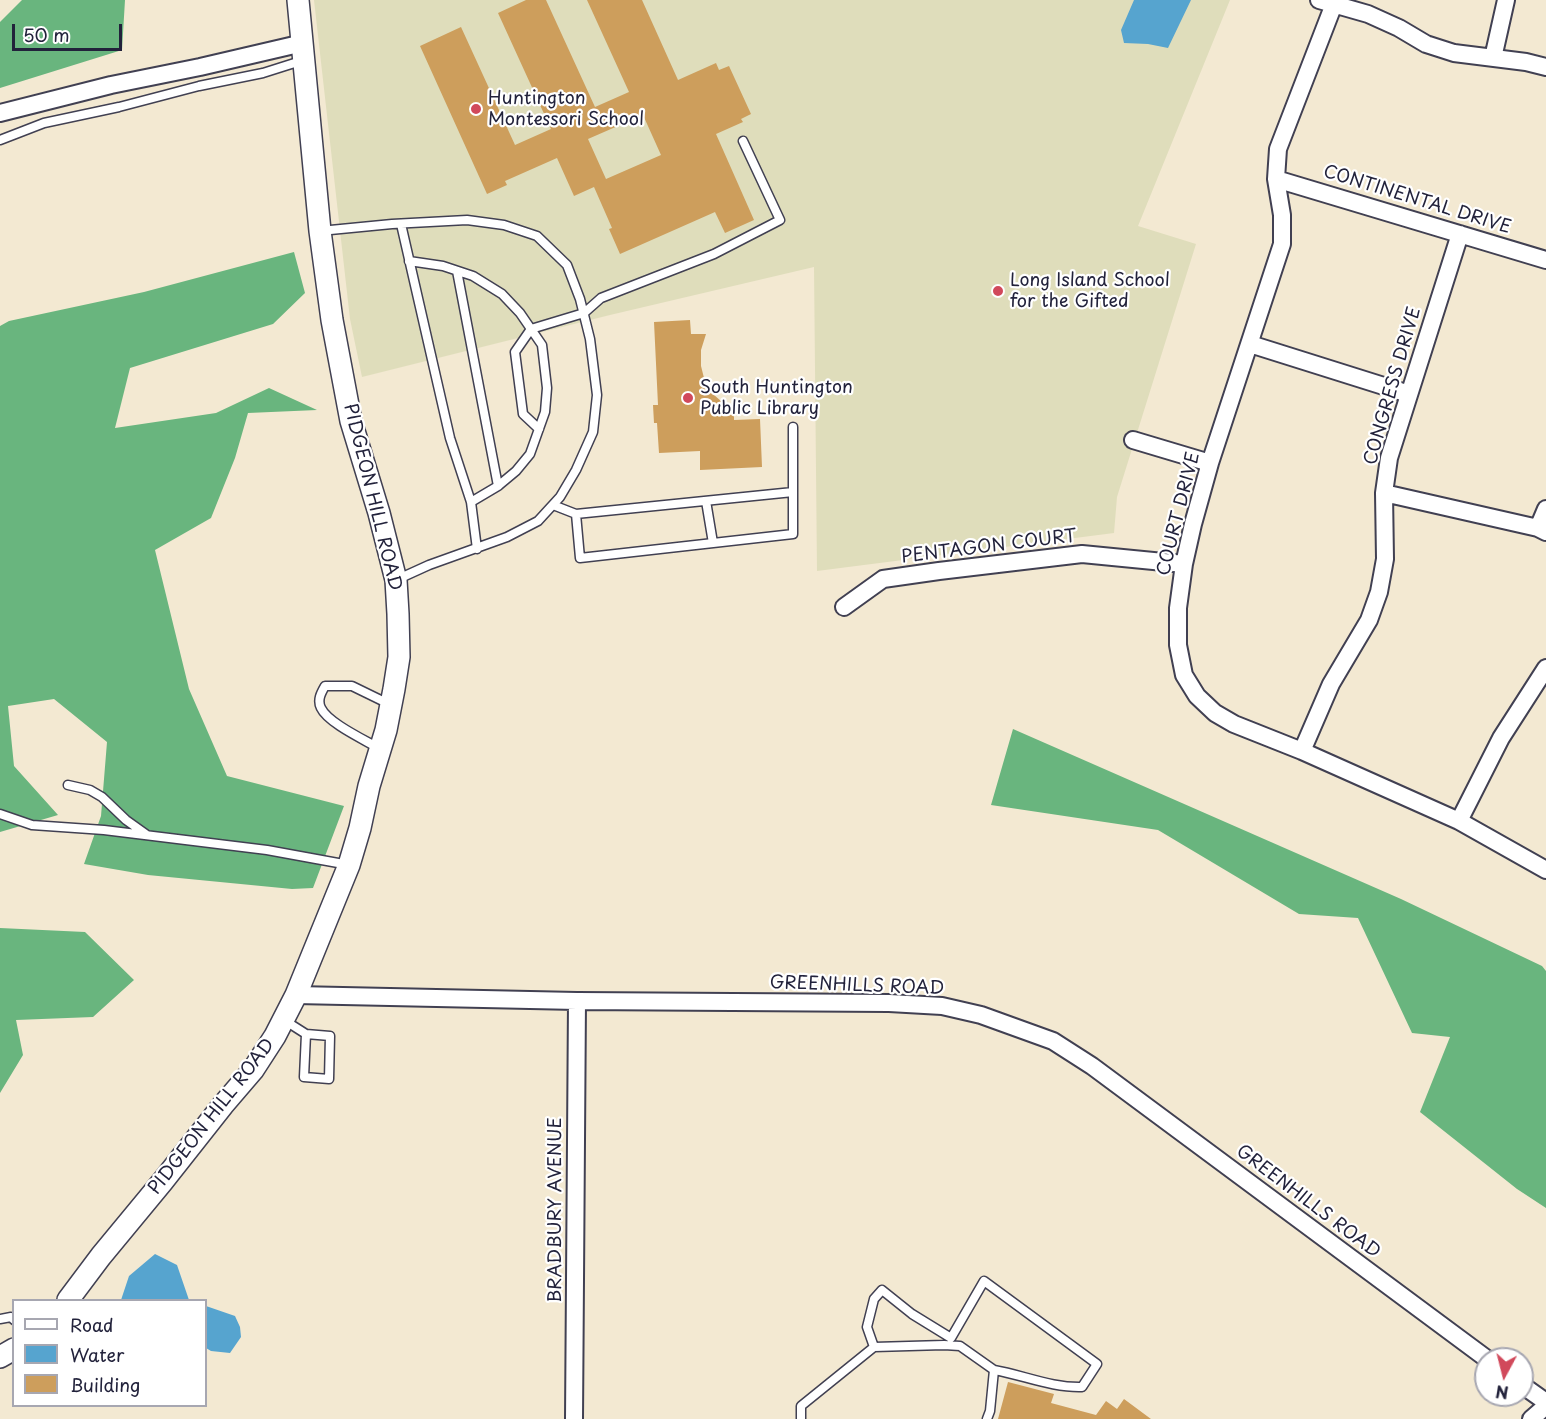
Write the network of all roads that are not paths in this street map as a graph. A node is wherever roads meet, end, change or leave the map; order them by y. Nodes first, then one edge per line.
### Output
1 (298, 0) edge
2 (1506, 0) edge
3 (1327, 2) edge
4 (304, 52) junction
5 (1493, 58) junction
6 (1546, 67) edge
7 (0, 113) edge
8 (0, 140) edge
9 (743, 141) dead end
10 (1276, 179) junction
11 (401, 224) junction
12 (320, 231) junction
13 (1460, 234) junction
14 (1546, 260) edge
15 (409, 261) junction
16 (457, 271) junction
17 (584, 313) junction
18 (531, 329) junction
19 (1250, 344) junction
20 (1409, 394) junction
21 (793, 427) dead end
22 (539, 429) junction
23 (1132, 440) dead end
24 (1210, 463) junction
25 (498, 486) junction
26 (793, 492) junction
27 (1384, 493) junction
28 (706, 501) junction
29 (471, 502) junction
30 (553, 505) junction
31 (1546, 509) edge
32 (576, 514) junction
33 (1542, 530) edge
34 (712, 543) junction
35 (477, 549) junction
36 (1184, 564) junction
37 (396, 580) junction
38 (844, 607) dead end
39 (1544, 675) edge
40 (391, 705) junction
41 (380, 749) junction
42 (1302, 751) junction
43 (68, 785) dead end
44 (0, 814) edge
45 (1460, 821) junction
46 (149, 837) junction
47 (349, 865) junction
48 (1546, 870) edge
49 (296, 995) junction
50 (577, 1001) junction
51 (283, 1020) junction
52 (306, 1034) junction
53 (69, 1299) edge
54 (874, 1347) junction
55 (1474, 1349) edge
56 (994, 1370) junction
57 (1534, 1394) edge
58 (1546, 1404) edge
59 (574, 1419) edge
60 (801, 1419) edge
61 (987, 1419) edge
62 (1531, 1419) edge

1 - 4 street, PIDGEON HILL ROAD
2 - 5 street
3 - 5 street
3 - 10 street, COURT DRIVE
4 - 7 street
4 - 8 lane
4 - 12 street, PIDGEON HILL ROAD
5 - 6 street
9 - 17 lane
10 - 13 street, CONTINENTAL DRIVE
10 - 19 street, COURT DRIVE
11 - 12 lane
11 - 15 lane
11 - 17 lane
12 - 37 street, PIDGEON HILL ROAD
13 - 14 street, CONTINENTAL DRIVE
13 - 20 street, CONGRESS DRIVE
15 - 16 lane
15 - 29 lane
16 - 18 lane
16 - 25 lane
17 - 18 lane
17 - 30 lane
18 - 22 lane
18 - 22 lane
19 - 20 street
19 - 24 street, COURT DRIVE
20 - 27 street, CONGRESS DRIVE
21 - 26 lane
22 - 25 lane
23 - 24 street
24 - 36 street, COURT DRIVE
25 - 29 lane
26 - 28 lane
26 - 34 lane
27 - 33 street
27 - 42 street, CONGRESS DRIVE
28 - 32 lane
28 - 34 lane
29 - 35 lane
30 - 32 lane
30 - 35 lane
31 - 33 street
32 - 34 lane
35 - 37 lane
36 - 38 street, PENTAGON COURT
36 - 42 street, COURT DRIVE
37 - 40 street, PIDGEON HILL ROAD
39 - 45 street
40 - 41 street, PIDGEON HILL ROAD
40 - 41 lane
41 - 47 street, PIDGEON HILL ROAD
42 - 45 street, COURT DRIVE
43 - 46 lane
44 - 46 lane
45 - 48 street, COURT DRIVE
46 - 47 lane
47 - 49 street, PIDGEON HILL ROAD
49 - 50 street, GREENHILLS ROAD
49 - 51 street, PIDGEON HILL ROAD
50 - 55 street, GREENHILLS ROAD
50 - 59 street, BRADBURY AVENUE
51 - 52 lane
51 - 53 street, PIDGEON HILL ROAD
52 - 52 lane
54 - 56 lane
54 - 56 lane
54 - 60 lane
56 - 61 lane
57 - 58 street
58 - 62 street

